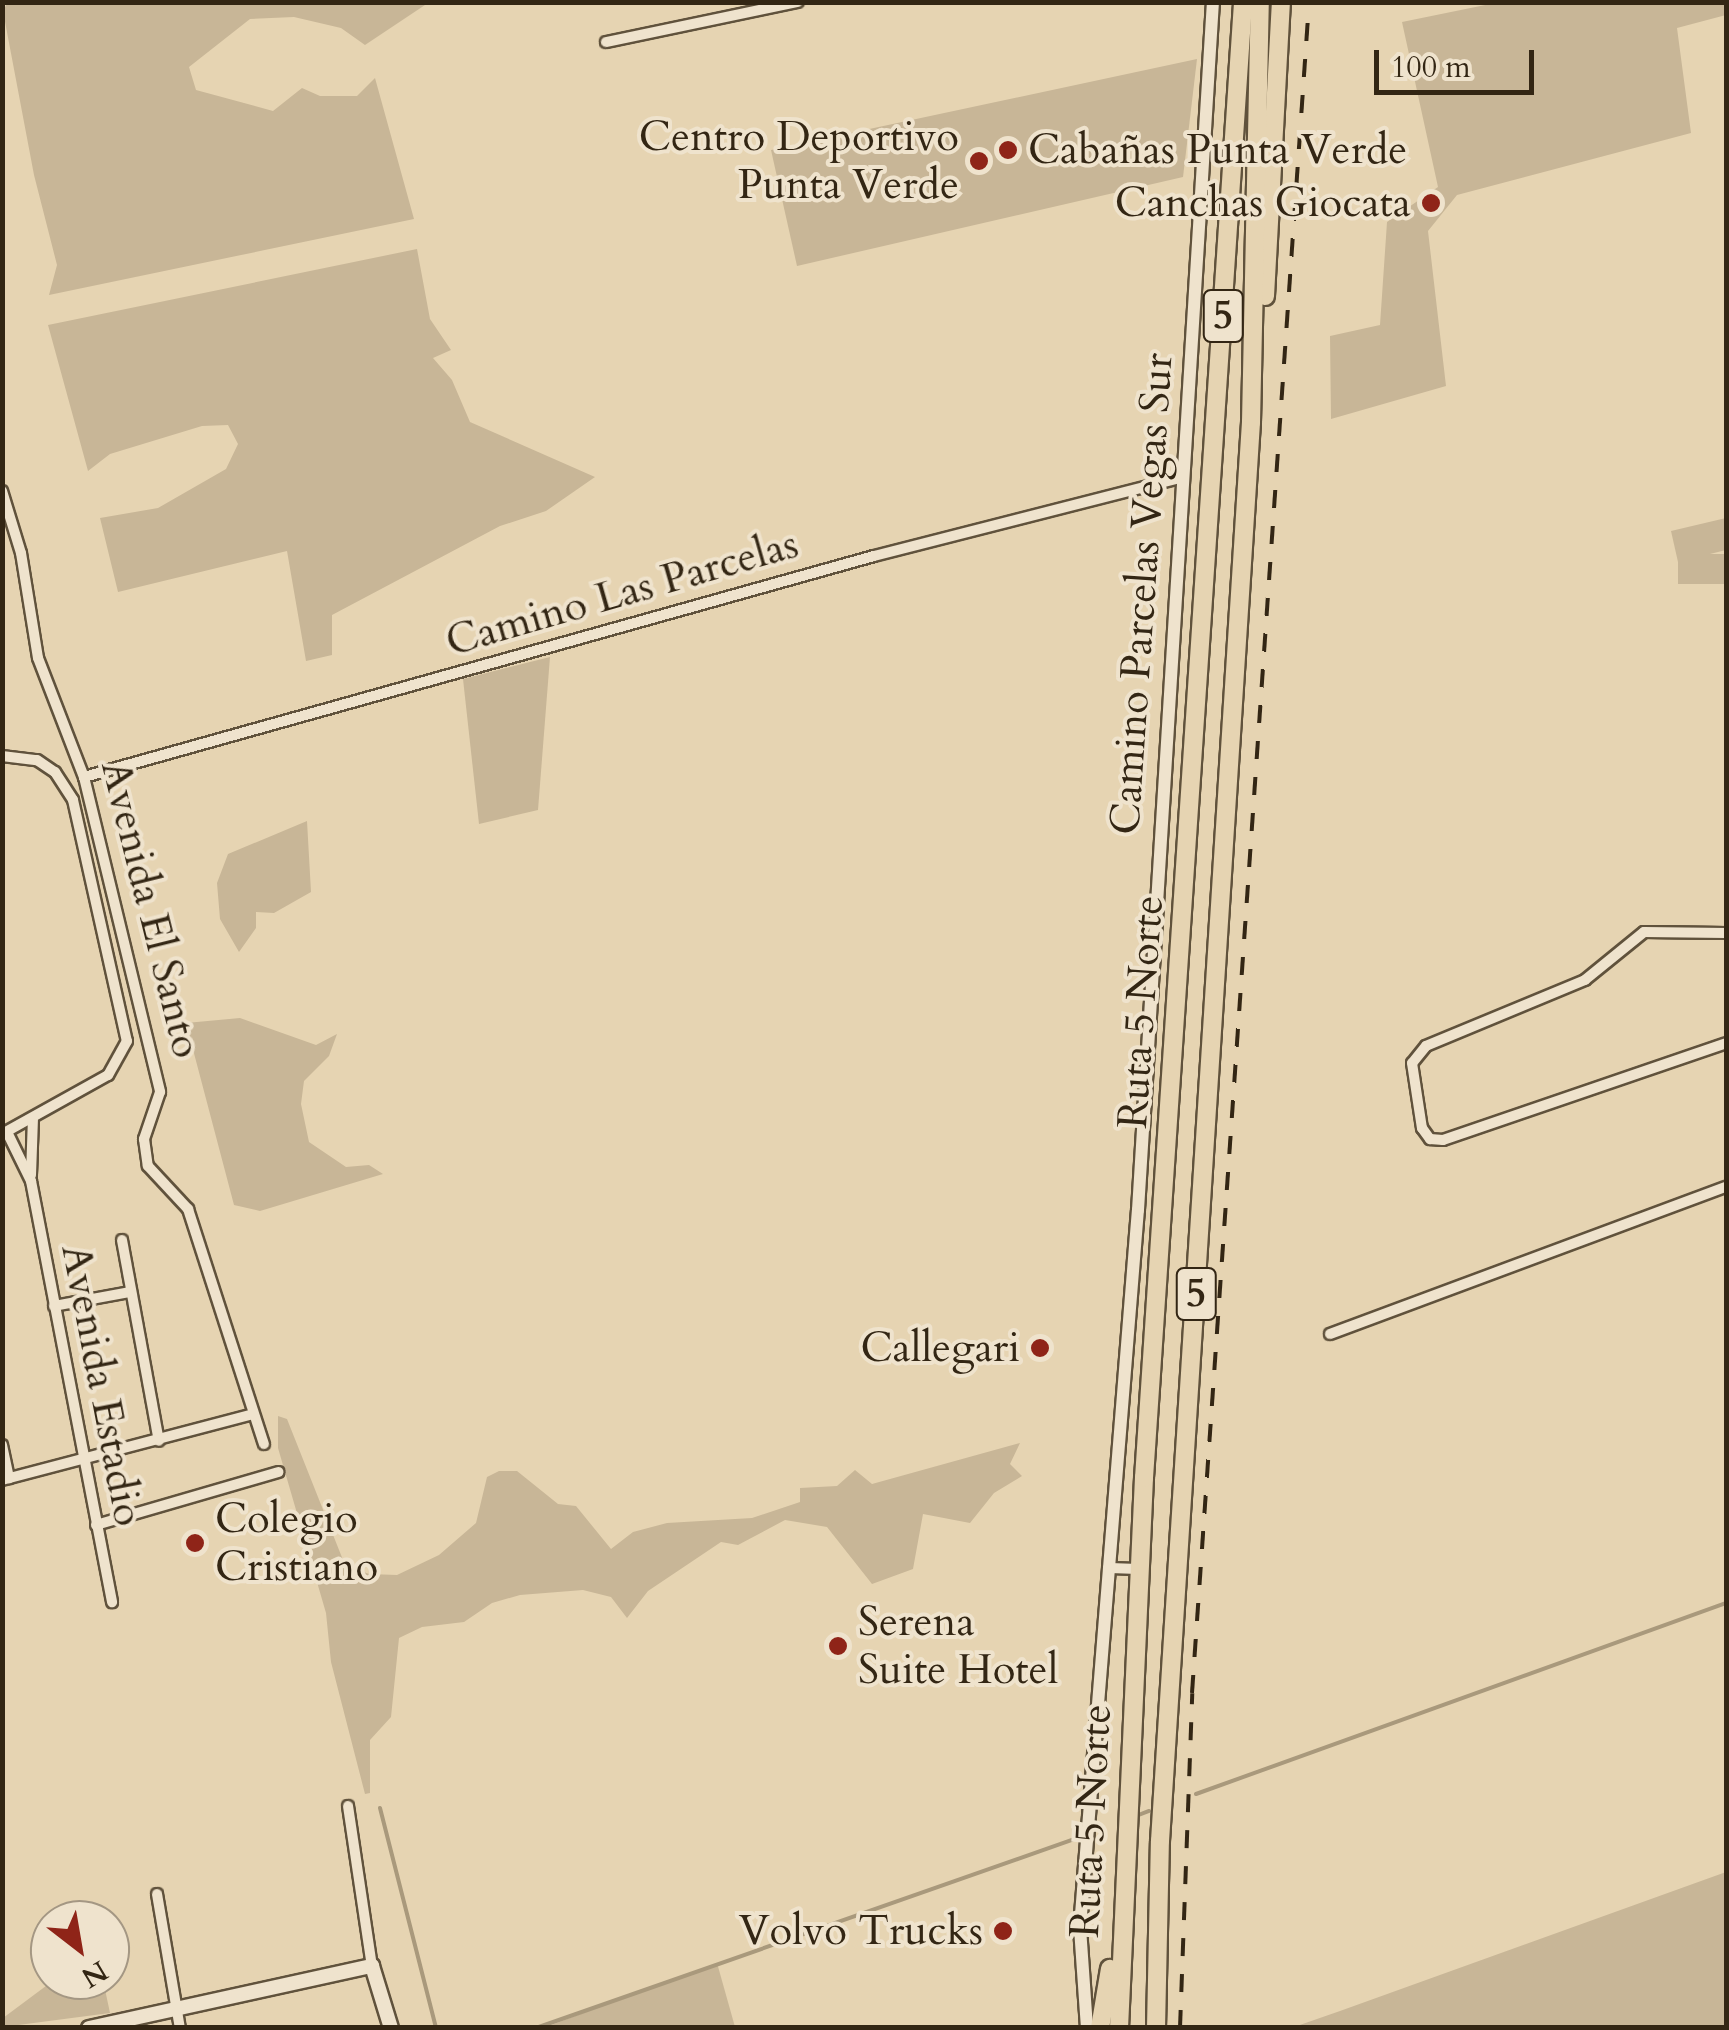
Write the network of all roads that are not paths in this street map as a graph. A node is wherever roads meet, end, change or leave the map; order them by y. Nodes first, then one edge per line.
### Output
1 (798, 2) edge
2 (1213, 2) edge
3 (1231, 2) edge
4 (1244, 2) edge
5 (1260, 2) edge
6 (1281, 2) edge
7 (606, 42) dead end
8 (1236, 136) junction
9 (1251, 422) junction
10 (1180, 478) junction
11 (2, 491) edge
12 (2, 756) edge
13 (84, 777) junction
14 (1726, 933) edge
15 (1726, 1043) edge
16 (33, 1118) junction
17 (5, 1133) edge
18 (30, 1180) junction
19 (1726, 1187) edge
20 (122, 1240) dead end
21 (130, 1292) junction
22 (54, 1306) junction
23 (1330, 1334) dead end
24 (250, 1415) junction
25 (159, 1441) junction
26 (264, 1444) dead end
27 (2, 1445) edge
28 (84, 1462) junction
29 (278, 1472) dead end
30 (6, 1479) edge
31 (96, 1524) junction
32 (1108, 1568) junction
33 (1140, 1569) junction
34 (112, 1602) dead end
35 (348, 1806) dead end
36 (157, 1894) dead end
37 (1119, 1920) junction
38 (372, 1966) junction
39 (177, 2011) junction
40 (90, 2028) edge
41 (180, 2028) edge
42 (390, 2028) edge
43 (1087, 2028) edge
44 (1100, 2028) edge
45 (1119, 2028) edge
46 (1156, 2028) edge

1 - 7 street
2 - 10 street, Camino Parcelas Vegas Sur
3 - 8 highway
4 - 8 highway, Ruta 5 Norte / 5
5 - 9 highway, Ruta 5 Norte / 5
6 - 9 highway
8 - 33 highway, Ruta 5 Norte / 5
9 - 46 highway, Ruta 5 Norte / 5
10 - 13 street, Camino Las Parcelas
10 - 32 street, Camino Parcelas Vegas Sur
11 - 13 street, Avenida El Santo
12 - 16 street, Avenida Estadio
13 - 24 street, Avenida El Santo
14 - 15 street
16 - 17 street, Avenida Estadio
16 - 18 street, Avenida Estadio
17 - 18 street, Avenida Estadio
18 - 22 street, Avenida Estadio
19 - 23 street
20 - 21 street
21 - 22 street
21 - 25 street
22 - 28 street, Avenida Estadio
24 - 25 street
24 - 26 street, Avenida El Santo
25 - 28 street
27 - 30 street
28 - 30 street
28 - 31 street, Avenida Estadio
29 - 31 street
31 - 34 street, Avenida Estadio
32 - 33 street
32 - 43 street, Camino Parcelas Vegas Sur
33 - 37 highway, Ruta 5 Norte / 5
35 - 38 street
36 - 39 street
37 - 44 highway
37 - 45 highway, Ruta 5 Norte / 5
38 - 39 main road
38 - 42 main road
39 - 40 main road
39 - 41 street

